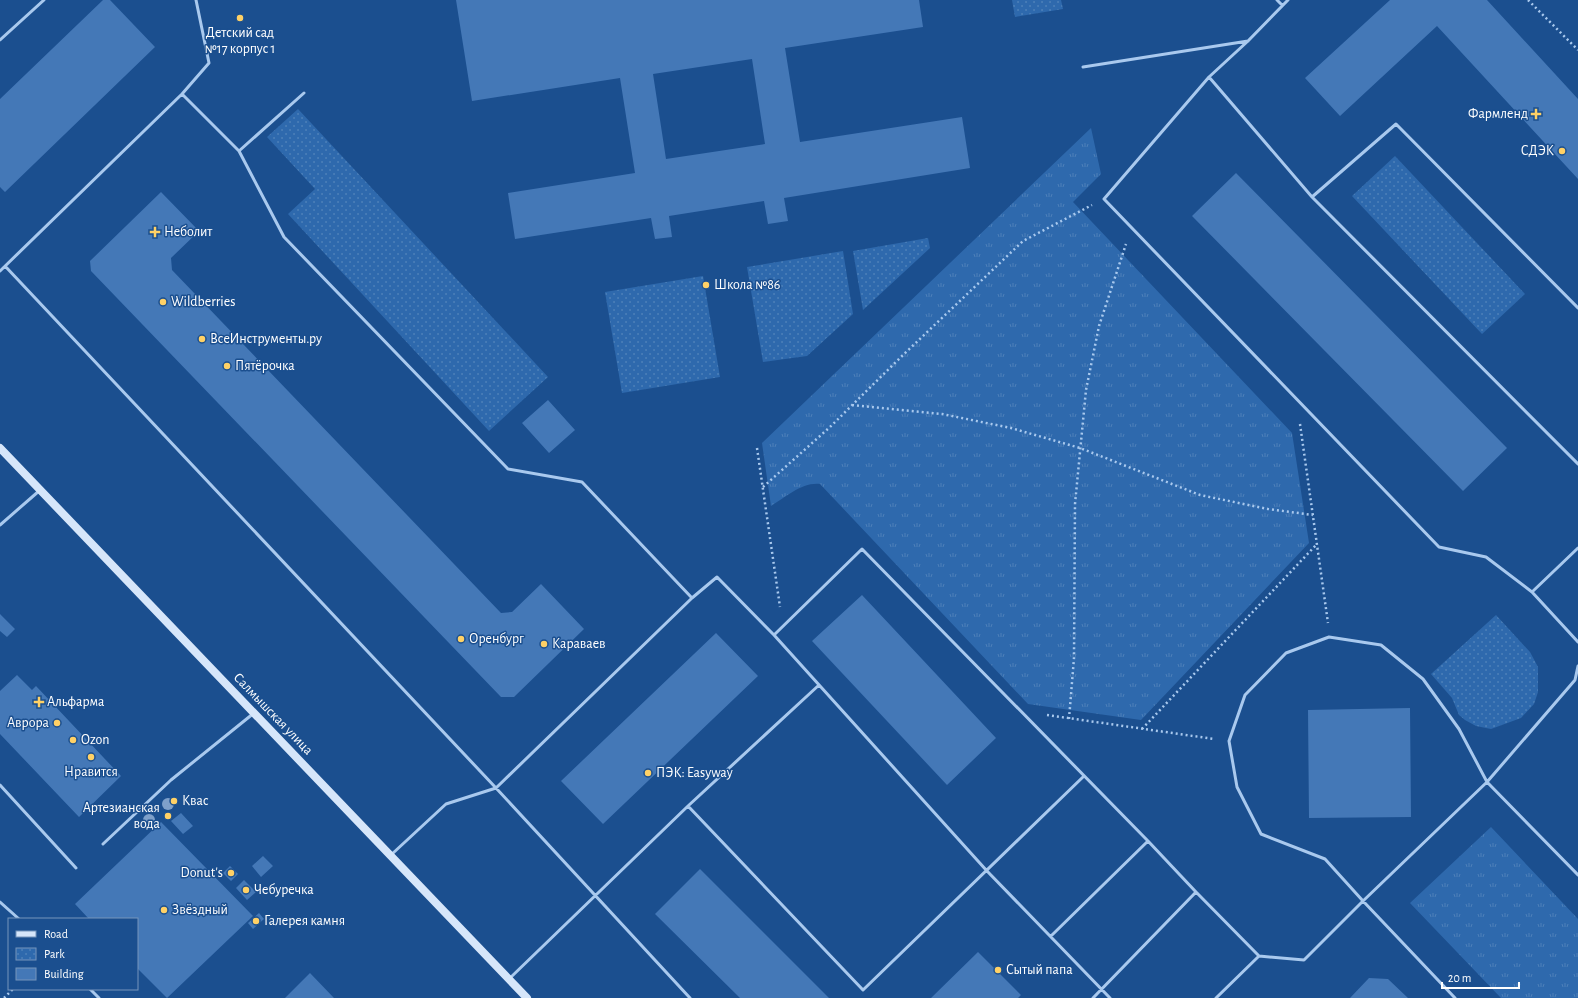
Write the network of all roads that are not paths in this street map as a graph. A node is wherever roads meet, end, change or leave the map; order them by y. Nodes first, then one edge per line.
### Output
1 (44, 0) edge
2 (196, 0) edge
3 (1277, 0) edge
4 (1288, 0) edge
5 (1282, 6) junction
6 (0, 40) edge
7 (1248, 41) junction
8 (1083, 67) dead end
9 (1209, 77) junction
10 (304, 93) dead end
11 (182, 94) junction
12 (239, 151) junction
13 (1312, 197) junction
14 (5, 266) junction
15 (0, 272) edge
16 (1578, 308) edge
17 (0, 448) edge
18 (1578, 464) edge
19 (40, 490) junction
20 (0, 525) edge
21 (1578, 548) edge
22 (1532, 592) junction
23 (692, 598) junction
24 (774, 635) junction
25 (1578, 642) edge
26 (1578, 666) edge
27 (819, 685) junction
28 (254, 713) junction
29 (1084, 776) junction
30 (1487, 782) junction
31 (0, 785) edge
32 (496, 788) junction
33 (688, 806) junction
34 (1148, 841) junction
35 (103, 844) dead end
36 (390, 856) junction
37 (76, 868) dead end
38 (987, 870) junction
39 (1578, 875) edge
40 (1196, 892) junction
41 (596, 896) junction
42 (1363, 901) junction
43 (0, 902) edge
44 (18, 918) edge
45 (1051, 936) junction
46 (1259, 956) junction
47 (509, 979) junction
48 (1102, 989) junction
49 (91, 990) edge
50 (99, 998) edge
51 (527, 998) edge
52 (690, 998) edge
53 (1093, 998) edge
54 (1110, 998) edge
55 (1216, 998) edge
56 (1455, 998) edge

1 - 6 lane
2 - 11 lane
3 - 5 lane
4 - 5 lane
5 - 7 lane
7 - 8 lane
7 - 9 lane
9 - 13 lane
9 - 22 lane
10 - 12 lane
11 - 12 lane
11 - 14 lane
12 - 23 lane
13 - 16 lane
13 - 18 lane
14 - 15 lane
14 - 32 lane
17 - 19 main road, Салмышская улица
19 - 20 lane
19 - 28 main road, Салмышская улица
21 - 22 lane
22 - 25 lane
23 - 24 lane
23 - 32 lane
24 - 27 lane
24 - 29 lane
26 - 30 lane
27 - 33 lane
27 - 38 lane
28 - 35 lane
28 - 36 main road, Салмышская улица
29 - 34 lane
29 - 38 lane
30 - 39 lane
30 - 42 lane
30 - 42 lane
31 - 37 lane
32 - 36 lane
32 - 41 lane
33 - 38 lane
33 - 41 lane
34 - 40 lane
34 - 45 lane
36 - 47 main road, Салмышская улица
38 - 45 lane
40 - 46 lane
40 - 48 lane
41 - 47 lane
41 - 52 lane
42 - 46 lane
42 - 56 lane
43 - 44 lane
45 - 48 lane
46 - 55 lane
47 - 51 main road, Салмышская улица
48 - 53 lane
48 - 54 lane
49 - 50 lane

